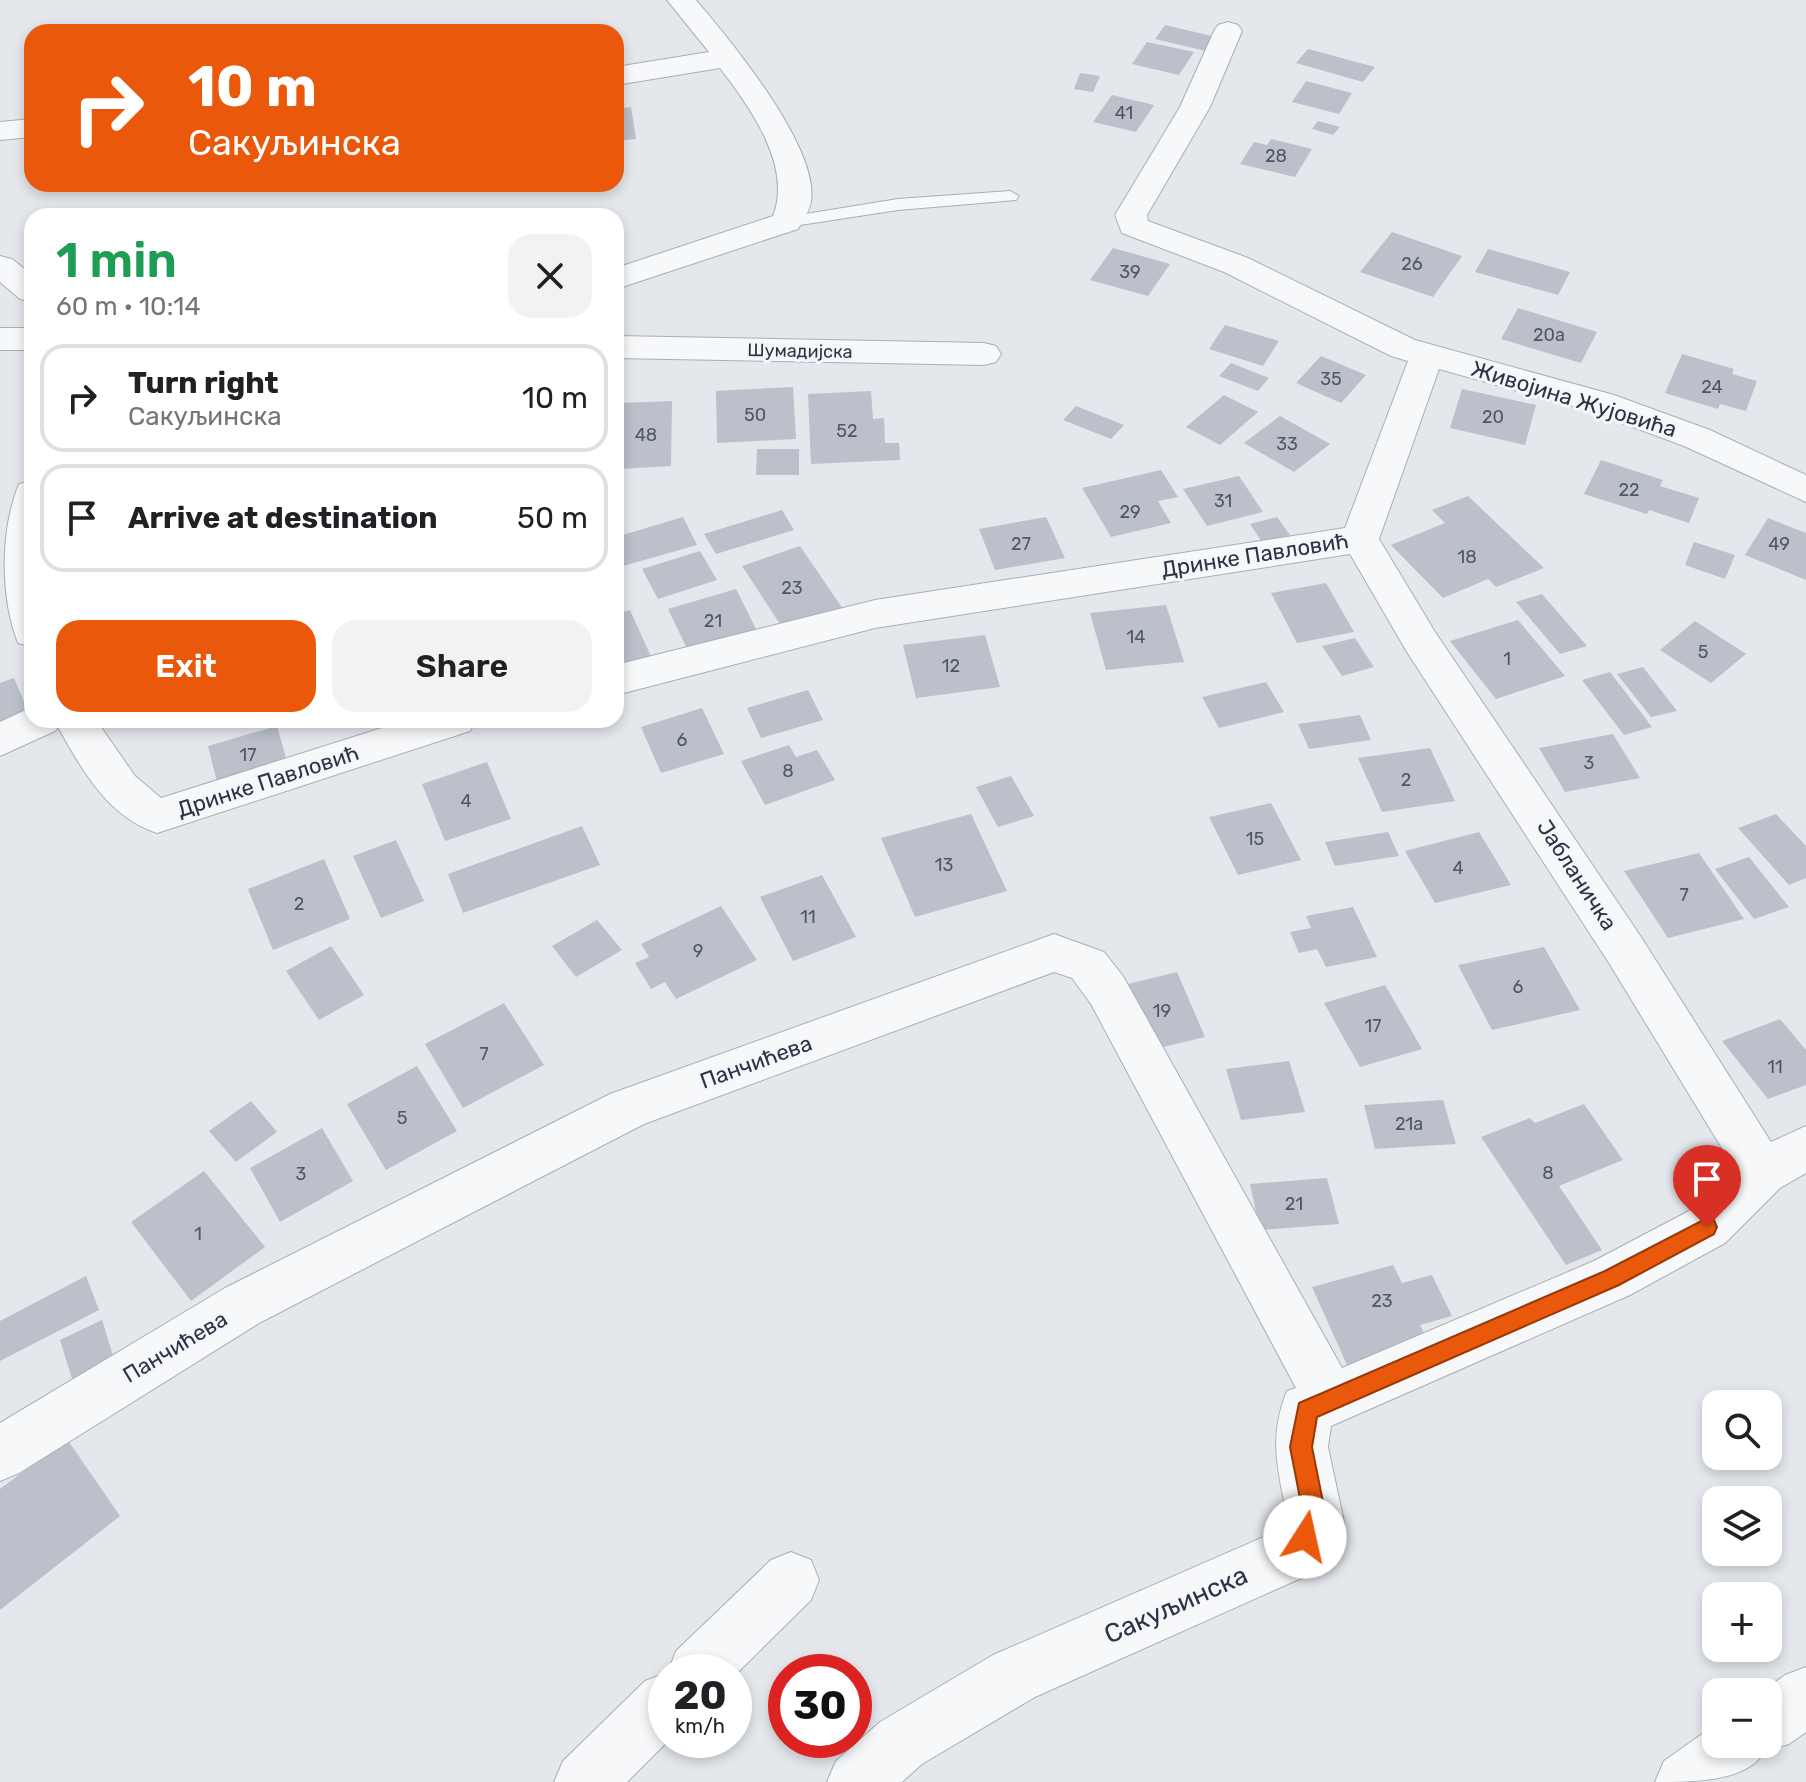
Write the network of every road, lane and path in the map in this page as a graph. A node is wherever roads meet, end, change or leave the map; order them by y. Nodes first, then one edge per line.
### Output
1 (681, 0) edge
2 (1228, 31) dead end
3 (727, 58) junction
4 (624, 75) edge
5 (24, 129) edge
6 (0, 131) edge
7 (1010, 196) dead end
8 (787, 222) junction
9 (0, 266) edge
10 (624, 276) edge
11 (24, 286) edge
12 (0, 339) edge
13 (24, 339) edge
14 (624, 347) edge
15 (984, 354) dead end
16 (1427, 355) junction
17 (1806, 490) edge
18 (24, 514) edge
19 (1360, 539) junction
20 (24, 587) edge
21 (624, 678) edge
22 (25, 728) edge
23 (80, 728) edge
24 (431, 728) edge
25 (0, 740) edge
26 (1784, 1160) edge
27 (1331, 1400) junction
28 (0, 1454) edge
29 (791, 1580) dead end
30 (715, 1654) edge
31 (1806, 1696) edge
32 (1782, 1713) edge
33 (648, 1720) edge
34 (1718, 1758) edge
35 (584, 1782) edge
36 (857, 1782) edge
37 (1685, 1782) edge

1 - 3 street
2 - 16 street
3 - 4 street
3 - 8 street
5 - 6 street
7 - 8 lane
8 - 10 street
9 - 11 street
12 - 13 street
14 - 15 street, Шумадијска
16 - 17 street, Живојина Жујовића
16 - 19 street, Дринке Павловић
18 - 20 street
19 - 21 street, Дринке Павловић
19 - 26 street, Јабланичка
22 - 25 street
23 - 24 street, Дринке Павловић
26 - 27 street, Сакуљинска
27 - 28 street, Панчићева
27 - 36 street, Сакуљинска
29 - 30 street
31 - 32 street
33 - 35 street
34 - 37 street

